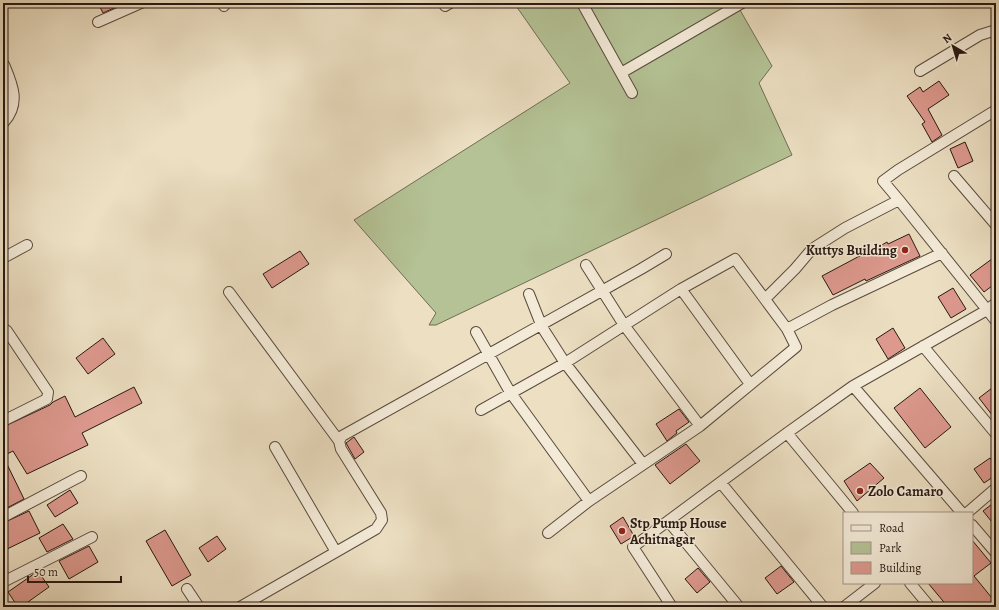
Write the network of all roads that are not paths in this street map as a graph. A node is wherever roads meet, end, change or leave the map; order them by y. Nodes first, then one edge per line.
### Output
1 (141, 3) edge
2 (582, 3) edge
3 (742, 3) edge
4 (98, 22) dead end
5 (996, 30) edge
6 (3, 66) edge
7 (920, 71) dead end
8 (621, 72) junction
9 (632, 93) dead end
10 (996, 110) edge
11 (3, 121) edge
12 (954, 176) dead end
13 (899, 200) junction
14 (996, 225) edge
15 (27, 245) dead end
16 (942, 253) junction
17 (666, 254) dead end
18 (3, 258) edge
19 (586, 264) dead end
20 (681, 289) junction
21 (602, 291) junction
22 (229, 292) dead end
23 (529, 294) dead end
24 (765, 299) junction
25 (996, 302) edge
26 (987, 310) junction
27 (996, 321) edge
28 (541, 325) junction
29 (624, 326) junction
30 (3, 328) edge
31 (787, 329) junction
32 (476, 332) dead end
33 (923, 346) junction
34 (489, 354) junction
35 (565, 363) junction
36 (750, 384) junction
37 (853, 386) junction
38 (510, 392) junction
39 (480, 410) dead end
40 (3, 421) edge
41 (700, 426) junction
42 (787, 433) junction
43 (996, 434) edge
44 (338, 441) junction
45 (275, 447) dead end
46 (643, 464) junction
47 (81, 476) dead end
48 (721, 483) junction
49 (996, 488) edge
50 (589, 501) junction
51 (852, 512) edge
52 (961, 512) edge
53 (968, 512) edge
54 (3, 517) edge
55 (669, 522) junction
56 (973, 525) edge
57 (548, 533) dead end
58 (92, 537) dead end
59 (336, 552) junction
60 (996, 553) edge
61 (3, 582) edge
62 (874, 584) edge
63 (911, 584) edge
64 (187, 589) dead end
65 (199, 607) edge
66 (240, 607) edge
67 (672, 607) edge
68 (739, 607) edge
69 (823, 607) edge
70 (844, 607) edge
71 (930, 607) edge

1 - 4 street
2 - 8 street
3 - 8 street
5 - 7 street
6 - 11 street
8 - 9 street
10 - 13 street
12 - 14 street
13 - 16 street
13 - 24 street
15 - 18 street
16 - 26 street
16 - 31 street
17 - 21 street
19 - 21 street
20 - 24 street
20 - 29 street
20 - 36 street
21 - 28 street
21 - 29 street
22 - 44 street
23 - 28 street
24 - 31 street
25 - 26 street
26 - 27 street
26 - 33 street
28 - 34 street
28 - 35 street
29 - 35 street
29 - 41 street
30 - 40 street
31 - 36 street
32 - 34 street
33 - 37 street
33 - 43 street
34 - 38 street
34 - 44 street
35 - 38 street
35 - 46 street
36 - 41 street
37 - 42 street
37 - 52 street
38 - 39 street
38 - 50 street
41 - 46 street
42 - 48 street
42 - 51 street
44 - 59 street
45 - 59 street
46 - 50 street
47 - 54 street
48 - 55 street
48 - 69 street
49 - 53 street
50 - 57 street
55 - 67 street
55 - 68 street
56 - 60 street
58 - 61 street
59 - 66 street
62 - 70 street
63 - 71 street
64 - 65 street

